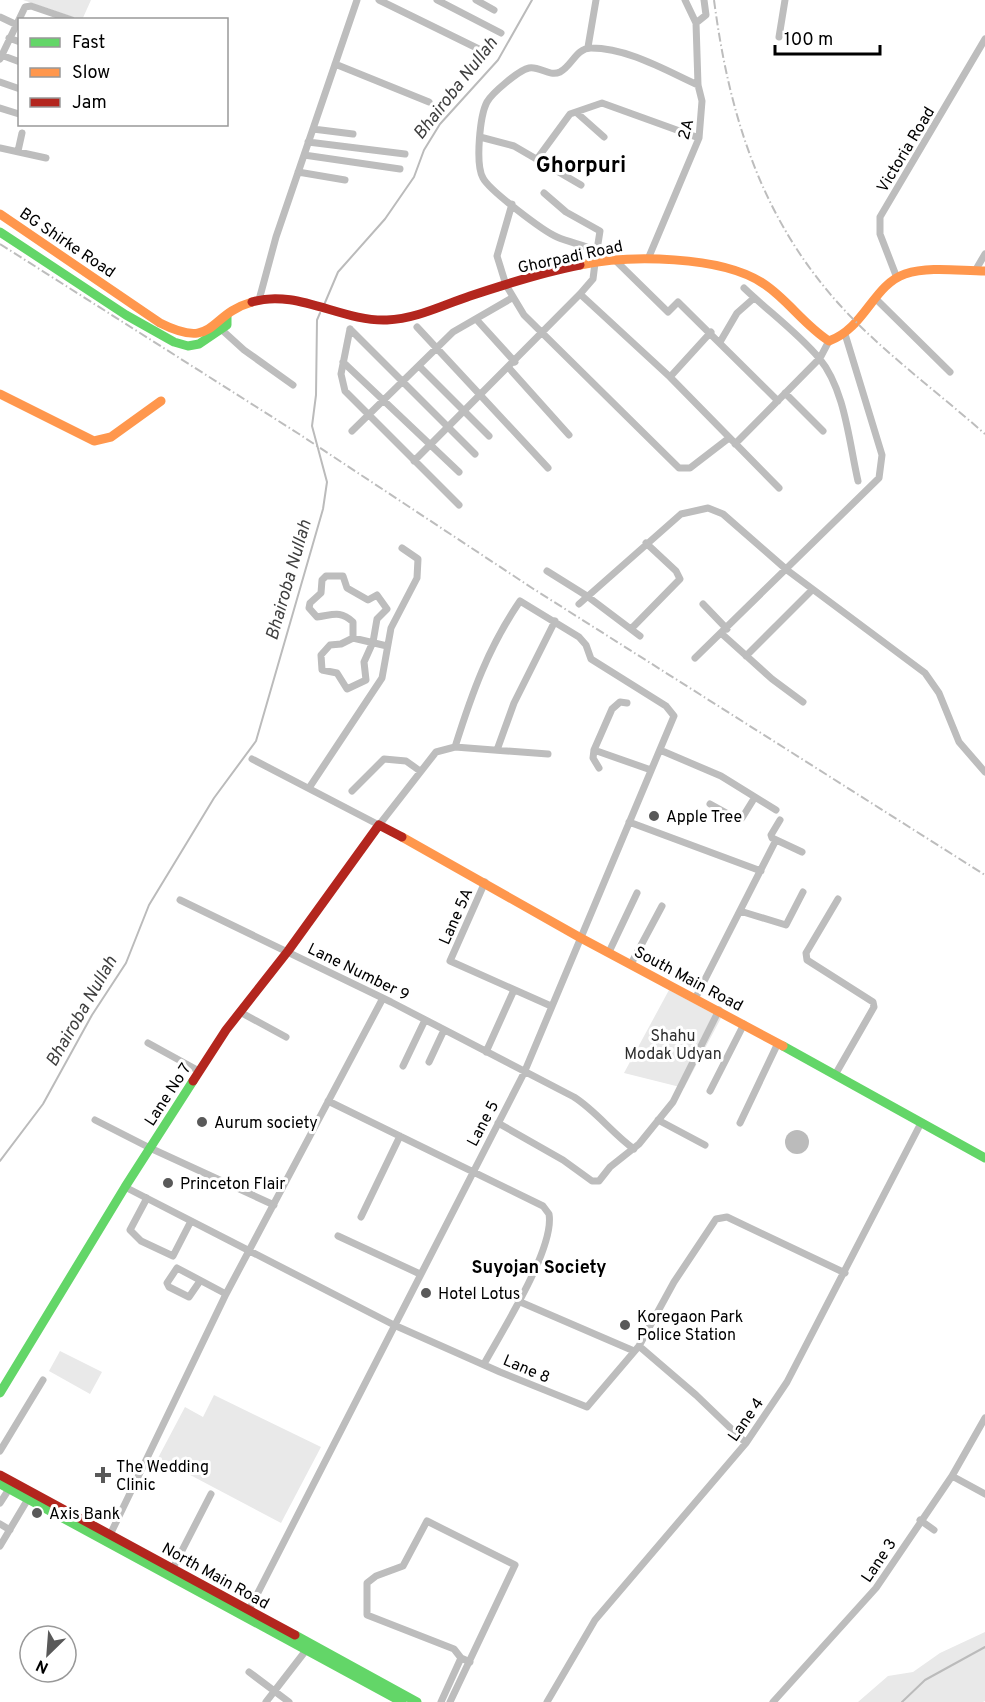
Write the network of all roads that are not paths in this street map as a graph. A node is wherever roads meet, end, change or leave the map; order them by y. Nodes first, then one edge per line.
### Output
1 (357, 0) edge
2 (379, 0) edge
3 (437, 0) edge
4 (476, 0) edge
5 (596, 0) edge
6 (685, 0) edge
7 (704, 0) edge
8 (785, 0) edge
9 (494, 10) dead end
10 (0, 17) edge
11 (19, 18) edge
12 (66, 18) edge
13 (18, 19) edge
14 (696, 23) junction
15 (15, 24) junction
16 (501, 33) dead end
17 (779, 37) dead end
18 (9, 38) junction
19 (985, 39) edge
20 (18, 41) edge
21 (588, 47) junction
22 (487, 53) dead end
23 (1, 57) edge
24 (18, 61) edge
25 (335, 64) junction
26 (0, 82) edge
27 (698, 85) junction
28 (18, 88) edge
29 (429, 102) dead end
30 (0, 108) edge
31 (577, 113) junction
32 (18, 114) edge
33 (313, 129) junction
34 (22, 133) dead end
35 (353, 134) dead end
36 (480, 137) junction
37 (604, 137) dead end
38 (699, 138) junction
39 (308, 142) junction
40 (0, 148) edge
41 (18, 152) junction
42 (405, 154) dead end
43 (304, 155) junction
44 (46, 158) dead end
45 (537, 159) junction
46 (400, 169) dead end
47 (298, 172) junction
48 (345, 180) dead end
49 (581, 185) dead end
50 (544, 193) dead end
51 (512, 204) junction
52 (0, 214) edge
53 (0, 220) edge
54 (0, 226) edge
55 (0, 232) edge
56 (597, 250) junction
57 (985, 254) edge
58 (648, 259) junction
59 (613, 260) junction
60 (595, 263) junction
61 (980, 271) edge
62 (897, 278) junction
63 (506, 285) junction
64 (744, 288) dead end
65 (106, 293) junction
66 (580, 294) junction
67 (118, 295) junction
68 (512, 298) junction
69 (754, 298) junction
70 (259, 300) junction
71 (877, 300) junction
72 (112, 305) junction
73 (227, 316) junction
74 (476, 319) junction
75 (417, 327) dead end
76 (222, 330) junction
77 (711, 332) junction
78 (543, 333) junction
79 (845, 334) junction
80 (191, 341) junction
81 (830, 341) junction
82 (720, 342) junction
83 (437, 348) junction
84 (819, 358) junction
85 (343, 362) junction
86 (512, 365) junction
87 (419, 366) junction
88 (950, 372) dead end
89 (670, 377) junction
90 (403, 382) junction
91 (293, 385) dead end
92 (785, 393) junction
93 (0, 394) edge
94 (480, 395) junction
95 (384, 400) junction
96 (161, 401) dead end
97 (778, 401) junction
98 (464, 411) junction
99 (367, 416) junction
100 (448, 428) junction
101 (352, 431) dead end
102 (823, 431) dead end
103 (569, 435) dead end
104 (489, 436) dead end
105 (729, 438) junction
106 (735, 444) junction
107 (430, 445) junction
108 (474, 454) dead end
109 (414, 461) junction
110 (549, 468) dead end
111 (459, 472) dead end
112 (858, 481) dead end
113 (779, 488) dead end
114 (459, 505) dead end
115 (646, 543) junction
116 (402, 548) dead end
117 (787, 570) junction
118 (547, 571) dead end
119 (812, 590) junction
120 (587, 596) junction
121 (579, 604) dead end
122 (703, 604) dead end
123 (555, 621) junction
124 (631, 629) junction
125 (724, 631) junction
126 (640, 636) dead end
127 (353, 638) junction
128 (373, 642) junction
129 (387, 646) junction
130 (746, 656) junction
131 (695, 658) dead end
132 (803, 702) dead end
133 (627, 703) dead end
134 (455, 747) junction
135 (497, 750) junction
136 (594, 750) junction
137 (660, 750) junction
138 (548, 754) dead end
139 (252, 759) dead end
140 (599, 768) dead end
141 (651, 770) junction
142 (420, 771) junction
143 (985, 772) edge
144 (309, 788) junction
145 (352, 790) dead end
146 (755, 797) junction
147 (710, 804) dead end
148 (776, 810) dead end
149 (780, 820) dead end
150 (629, 822) junction
151 (379, 825) junction
152 (776, 840) junction
153 (802, 852) dead end
154 (761, 871) junction
155 (485, 882) junction
156 (637, 892) dead end
157 (803, 892) dead end
158 (838, 899) dead end
159 (180, 900) dead end
160 (662, 906) dead end
161 (740, 911) junction
162 (579, 937) junction
163 (288, 951) junction
164 (609, 952) junction
165 (632, 964) junction
166 (514, 990) junction
167 (696, 997) junction
168 (383, 998) junction
169 (551, 1006) junction
170 (719, 1010) junction
171 (240, 1012) junction
172 (425, 1020) junction
173 (744, 1024) junction
174 (444, 1030) junction
175 (286, 1037) dead end
176 (148, 1043) dead end
177 (778, 1043) junction
178 (486, 1052) junction
179 (429, 1062) dead end
180 (403, 1066) dead end
181 (199, 1071) junction
182 (524, 1072) junction
183 (835, 1075) junction
184 (710, 1091) dead end
185 (328, 1101) junction
186 (95, 1119) dead end
187 (658, 1120) junction
188 (498, 1123) junction
189 (740, 1123) dead end
190 (921, 1123) junction
191 (400, 1136) junction
192 (705, 1145) dead end
193 (150, 1148) junction
194 (634, 1149) junction
195 (985, 1158) edge
196 (472, 1171) junction
197 (125, 1187) junction
198 (147, 1198) junction
199 (274, 1204) junction
200 (361, 1217) dead end
201 (191, 1221) junction
202 (338, 1236) dead end
203 (250, 1252) junction
204 (844, 1273) junction
205 (420, 1274) junction
206 (200, 1281) junction
207 (226, 1294) junction
208 (518, 1301) junction
209 (394, 1325) junction
210 (636, 1348) junction
211 (484, 1364) junction
212 (43, 1380) dead end
213 (0, 1393) edge
214 (985, 1418) edge
215 (746, 1443) junction
216 (0, 1451) edge
217 (0, 1475) edge
218 (952, 1476) junction
219 (4, 1486) edge
220 (211, 1494) dead end
221 (985, 1494) edge
222 (28, 1499) junction
223 (0, 1503) edge
224 (920, 1520) junction
225 (0, 1524) edge
226 (10, 1530) junction
227 (934, 1530) dead end
228 (109, 1538) junction
229 (0, 1546) edge
230 (173, 1568) junction
231 (248, 1613) junction
232 (307, 1649) junction
233 (461, 1658) junction
234 (470, 1662) junction
235 (249, 1672) dead end
236 (274, 1691) junction
237 (266, 1702) edge
238 (289, 1702) edge
239 (402, 1702) edge
240 (417, 1702) edge
241 (441, 1702) edge
242 (450, 1702) edge
243 (547, 1702) edge
244 (773, 1702) edge

1 - 25 street
2 - 22 street
3 - 16 street
4 - 9 street
5 - 21 street
6 - 14 street, 2A
7 - 14 street
8 - 17 street
10 - 15 street
11 - 12 street
13 - 15 street
14 - 27 street, 2A
15 - 18 street
18 - 20 street
18 - 23 street
19 - 62 street, Victoria Road
21 - 27 street
21 - 36 street
23 - 24 street
25 - 29 street
25 - 33 street
26 - 28 street
27 - 38 street, 2A
30 - 32 street
31 - 37 street
31 - 38 street
31 - 45 street
33 - 35 street
33 - 39 street
34 - 41 street
36 - 45 street
36 - 51 street
38 - 58 street, 2A
39 - 42 street
39 - 43 street
40 - 41 street
41 - 44 street
43 - 46 street
43 - 47 street
45 - 49 street
47 - 48 street
47 - 70 street
50 - 56 street
51 - 56 street
51 - 63 street
52 - 67 main road, BG Shirke Road
53 - 65 main road
54 - 65 main road
55 - 72 main road
56 - 59 street
57 - 61 street
58 - 59 main road, Ghorpadi Road
58 - 81 main road, Ghorpadi Road
59 - 60 main road, Ghorpadi Road
59 - 77 street
60 - 63 main road, Ghorpadi Road
60 - 66 street
61 - 62 main road
62 - 71 main road
63 - 68 street
63 - 70 main road, Ghorpadi Road
64 - 69 street
65 - 67 main road
65 - 72 main road
66 - 78 street
66 - 89 street
67 - 80 main road
68 - 74 street
68 - 78 street
69 - 82 street
69 - 84 street
70 - 73 main road, Ghorpadi Road
71 - 79 main road
71 - 88 street
72 - 80 main road
73 - 76 main road
73 - 80 main road, Ghorpadi Road
74 - 83 street
74 - 86 street
75 - 83 street
76 - 80 main road
76 - 91 street
77 - 82 street
77 - 89 street
78 - 86 street
78 - 105 street
79 - 81 main road
79 - 117 street
81 - 84 street
82 - 97 street
83 - 87 street
83 - 94 street
84 - 92 street
84 - 112 street
85 - 90 street
85 - 95 street
85 - 99 street
86 - 94 street
86 - 103 street
87 - 90 street
87 - 98 street
89 - 105 street
90 - 95 street
90 - 100 street
92 - 97 street
92 - 102 street
93 - 96 main road
94 - 98 street
94 - 110 street
95 - 99 street
95 - 107 street
97 - 106 street
98 - 100 street
98 - 104 street
99 - 101 street
99 - 109 street
100 - 107 street
100 - 108 street
105 - 106 street
106 - 113 street
107 - 109 street
107 - 111 street
109 - 114 street
115 - 117 street
115 - 120 street
115 - 124 street
116 - 129 street
117 - 119 street
117 - 125 street
118 - 120 street
119 - 130 street
119 - 143 street
120 - 121 street
120 - 124 street
122 - 125 street
123 - 134 street
123 - 135 street
123 - 137 street, Lane 5
124 - 126 street
125 - 130 street
125 - 131 street
127 - 128 street
127 - 128 street
127 - 128 street
128 - 129 street
129 - 144 street
130 - 132 street
133 - 136 street
134 - 135 street
134 - 142 street
135 - 138 street
136 - 140 street
136 - 141 street
137 - 141 street, Lane 5
137 - 146 street
139 - 144 street
141 - 150 street, Lane 5
142 - 145 street
142 - 151 street
144 - 151 street
146 - 147 street
146 - 148 street
149 - 152 street
150 - 154 street
150 - 162 street, Lane 5
151 - 155 main road, South Main Road
151 - 163 main road, Lane No 7
152 - 153 street
152 - 154 street
154 - 161 street
155 - 162 main road, South Main Road
155 - 166 street, Lane 5A
156 - 164 street
157 - 161 street
158 - 183 street
159 - 163 street, Lane Number 9
160 - 165 street
161 - 167 street
162 - 164 main road, South Main Road
162 - 169 street, Lane 5
163 - 168 street, Lane Number 9
163 - 171 main road, Lane No 7
164 - 165 main road, South Main Road
165 - 167 main road, South Main Road
166 - 169 street
166 - 178 street
167 - 170 main road, South Main Road
168 - 172 street, Lane Number 9
168 - 185 street
169 - 182 street, Lane 5
170 - 173 main road, South Main Road
170 - 187 street
171 - 175 street
171 - 181 main road, Lane No 7
172 - 174 street, Lane Number 9
172 - 180 street
173 - 177 main road, South Main Road
173 - 184 street
174 - 178 street, Lane Number 9
174 - 179 street
176 - 181 street
177 - 183 main road, South Main Road
177 - 189 street
178 - 182 street, Lane Number 9
181 - 193 main road, Lane No 7
182 - 188 street, Lane 5
182 - 194 street, Lane Number 9
183 - 190 main road, South Main Road
185 - 191 street
185 - 199 street
186 - 193 street
187 - 192 street
187 - 194 street
188 - 194 street
188 - 196 street, Lane 5
190 - 195 main road, South Main Road
190 - 204 street, Lane 4
191 - 196 street
191 - 200 street
193 - 197 main road, Lane No 7
193 - 199 street
196 - 205 street, Lane 5
196 - 208 street
197 - 198 street, Lane 8
197 - 213 main road, Lane No 7
198 - 201 street, Lane 8
198 - 201 street
199 - 203 street
201 - 203 street, Lane 8
202 - 205 street
203 - 207 street
203 - 209 street, Lane 8
204 - 210 street, Lane 8
204 - 215 street, Lane 4
205 - 209 street, Lane 5
206 - 206 street
206 - 207 street
207 - 228 street
208 - 210 street
208 - 211 street
209 - 211 street, Lane 8
209 - 231 street, Lane 5
210 - 211 street, Lane 8
210 - 215 street
212 - 216 street
214 - 218 street, Lane 3
215 - 243 street, Lane 4
217 - 228 main road, North Main Road
218 - 221 street
218 - 224 street, Lane 3
219 - 222 main road, North Main Road
219 - 223 street
220 - 230 street
222 - 226 street
222 - 228 main road, North Main Road
224 - 227 street
224 - 244 street, Lane 3
225 - 226 street
226 - 229 street
228 - 230 main road, North Main Road
228 - 231 main road, North Main Road
230 - 231 main road, North Main Road
231 - 232 main road, North Main Road
231 - 240 main road, North Main Road
232 - 236 street
232 - 239 main road, North Main Road
233 - 234 street
233 - 234 street
233 - 241 street
234 - 242 street
235 - 236 street
236 - 237 street
236 - 238 street

